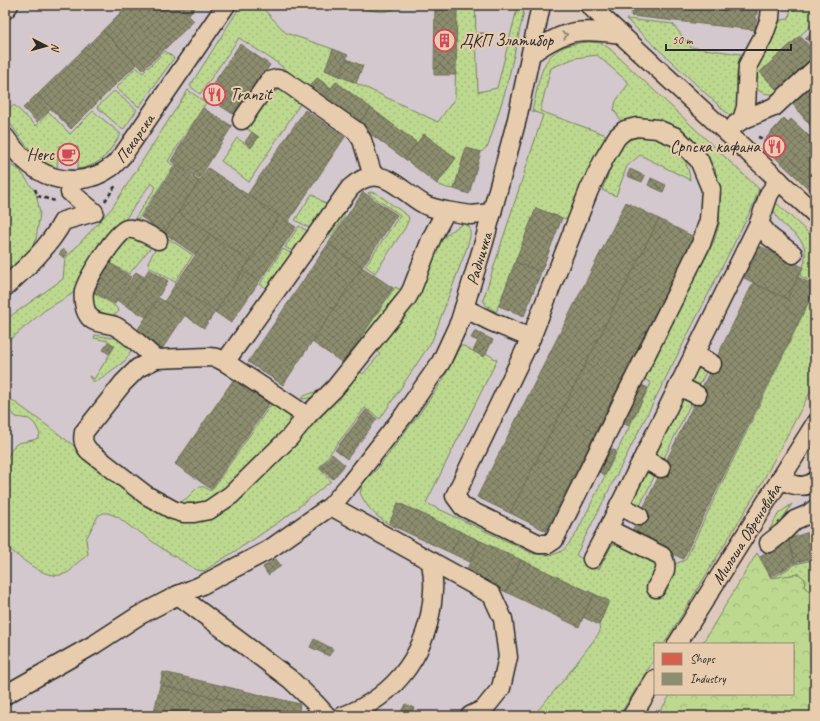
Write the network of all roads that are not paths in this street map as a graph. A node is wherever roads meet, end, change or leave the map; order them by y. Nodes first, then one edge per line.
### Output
1 (9, 5) edge
2 (226, 5) edge
3 (541, 5) edge
4 (589, 5) edge
5 (771, 5) edge
6 (5, 10) edge
7 (621, 34) junction
8 (531, 54) junction
9 (815, 70) edge
10 (242, 120) dead end
11 (742, 120) junction
12 (727, 132) junction
13 (6, 141) edge
14 (373, 176) junction
15 (71, 180) junction
16 (779, 180) junction
17 (446, 211) junction
18 (492, 213) junction
19 (815, 214) edge
20 (760, 223) junction
21 (158, 240) dead end
22 (793, 254) dead end
23 (5, 287) edge
24 (464, 308) junction
25 (531, 338) junction
26 (694, 354) junction
27 (156, 359) junction
28 (225, 362) junction
29 (712, 364) dead end
30 (679, 386) junction
31 (697, 395) dead end
32 (307, 416) junction
33 (815, 424) edge
34 (643, 458) junction
35 (661, 468) dead end
36 (780, 479) junction
37 (814, 484) edge
38 (331, 506) junction
39 (619, 506) junction
40 (815, 509) edge
41 (639, 516) dead end
42 (608, 529) junction
43 (769, 543) dead end
44 (592, 558) dead end
45 (430, 561) junction
46 (656, 588) dead end
47 (178, 595) junction
48 (678, 643) edge
49 (654, 681) edge
50 (5, 695) edge
51 (327, 716) edge
52 (343, 716) edge
53 (470, 716) edge
54 (632, 716) edge

1 - 6 street
2 - 15 street, Пекарска
3 - 8 street, Радничка
4 - 7 street
5 - 11 street
8 -> 7 street
7 - 12 street
8 - 18 street, Радничка
9 - 11 street
10 - 14 street
11 - 12 street
12 - 16 street
13 - 15 street, Пекарска
14 - 17 street
14 - 28 street
15 - 23 street
16 - 19 street
16 - 20 street
17 - 18 street
17 - 32 street
18 - 24 street, Радничка
20 - 22 street
20 - 26 street
21 - 27 street
24 - 25 street
24 - 38 street, Радничка
25 - 25 street
26 - 29 street
26 - 30 street
27 - 28 street
27 - 32 street
28 - 32 street
30 - 31 street
30 - 34 street
33 - 36 street, Милоша Обреновића
34 - 35 street
34 - 39 street
36 - 37 street
36 - 48 street, Милоша Обреновића
38 - 45 street
38 - 47 street, Радничка
39 - 41 street
39 - 42 street
40 - 43 street
42 - 44 street
42 - 46 street
45 - 52 street
45 - 53 street
47 - 50 street, Радничка
47 - 51 street
49 - 54 street

